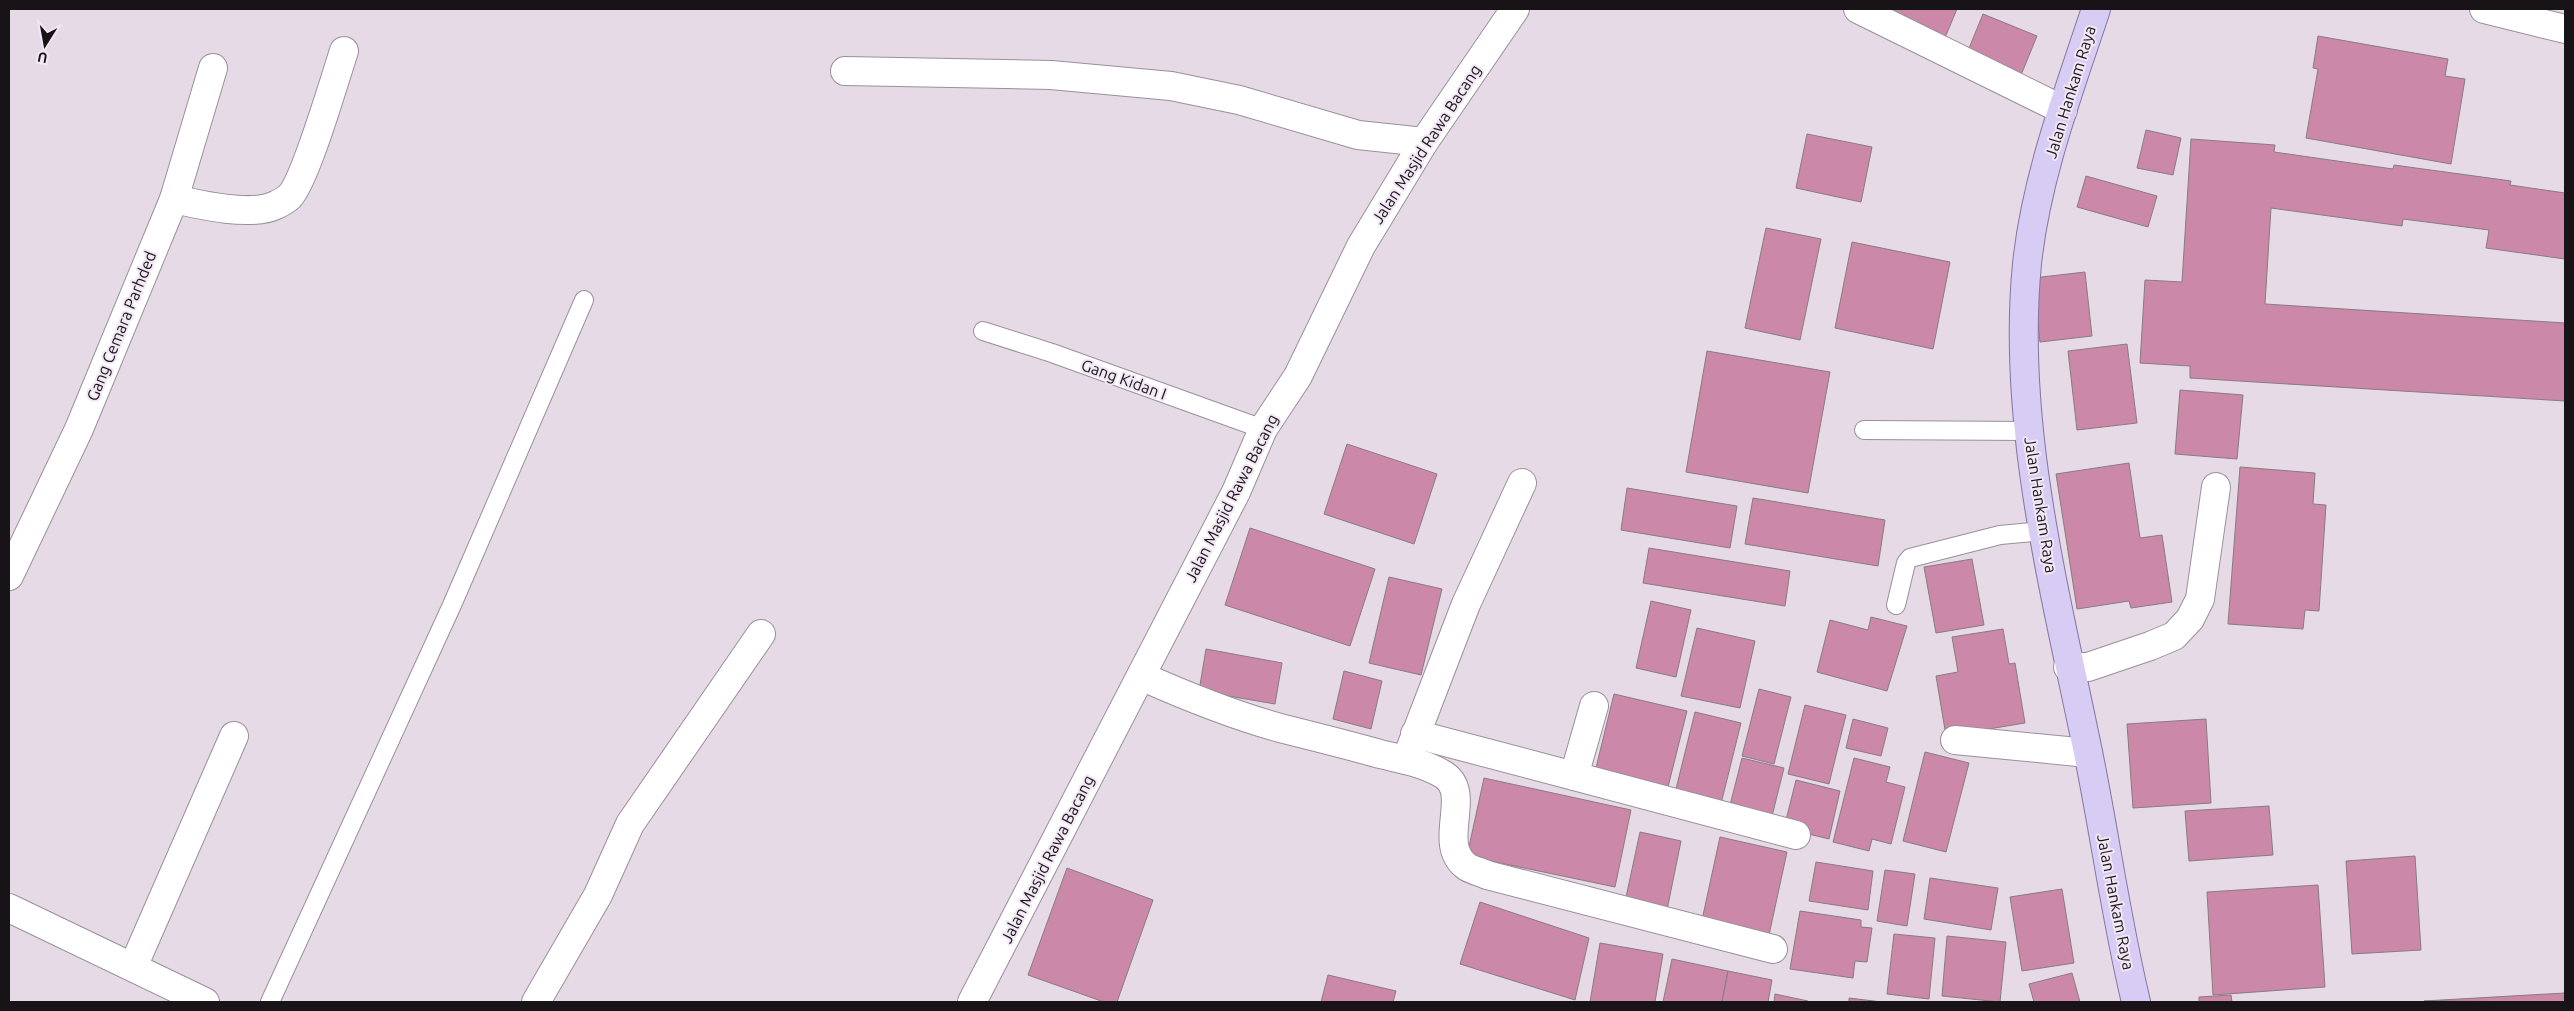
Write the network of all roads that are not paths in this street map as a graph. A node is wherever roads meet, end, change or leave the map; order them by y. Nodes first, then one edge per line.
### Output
1 (1515, 9) edge
2 (1858, 9) edge
3 (2096, 9) edge
4 (2484, 9) edge
5 (2565, 29) edge
6 (344, 52) dead end
7 (213, 68) dead end
8 (845, 72) dead end
9 (2063, 110) junction
10 (1424, 142) junction
11 (174, 199) junction
12 (584, 300) dead end
13 (983, 331) dead end
14 (1263, 429) junction
15 (1864, 430) dead end
16 (2029, 431) junction
17 (1522, 483) dead end
18 (2216, 487) dead end
19 (2044, 531) junction
20 (9, 576) edge
21 (1896, 605) dead end
22 (761, 634) dead end
23 (2068, 667) junction
24 (1141, 676) junction
25 (1594, 706) dead end
26 (1415, 734) junction
27 (234, 736) dead end
28 (1956, 740) dead end
29 (2088, 753) junction
30 (1406, 760) junction
31 (1574, 776) junction
32 (1796, 835) dead end
33 (9, 908) edge
34 (1773, 949) dead end
35 (132, 967) junction
36 (205, 1002) edge
37 (270, 1002) edge
38 (536, 1002) edge
39 (972, 1002) edge
40 (2136, 1002) edge

1 - 10 street, Jalan Masjid Rawa Bacang
2 - 9 street
3 - 9 main road, Jalan Hankam Raya
4 - 5 street
6 - 11 street
7 - 11 street, Gang Cemara Parhded
8 - 10 street
9 - 16 main road, Jalan Hankam Raya
10 - 14 street, Jalan Masjid Rawa Bacang
11 - 20 street, Gang Cemara Parhded
12 - 37 lane
13 - 14 lane, Gang Kidan I
14 - 24 street, Jalan Masjid Rawa Bacang
15 - 16 lane
16 - 19 main road, Jalan Hankam Raya
17 - 26 street
18 - 23 street
19 - 21 lane
19 - 23 main road, Jalan Hankam Raya
22 - 38 street
23 - 29 main road, Jalan Hankam Raya
24 - 30 street
24 - 39 street, Jalan Masjid Rawa Bacang
25 - 31 street
26 - 30 street
26 - 31 street
27 - 35 street
28 - 29 street
29 - 40 main road, Jalan Hankam Raya
30 - 34 street
31 - 32 street
33 - 35 street
35 - 36 street

